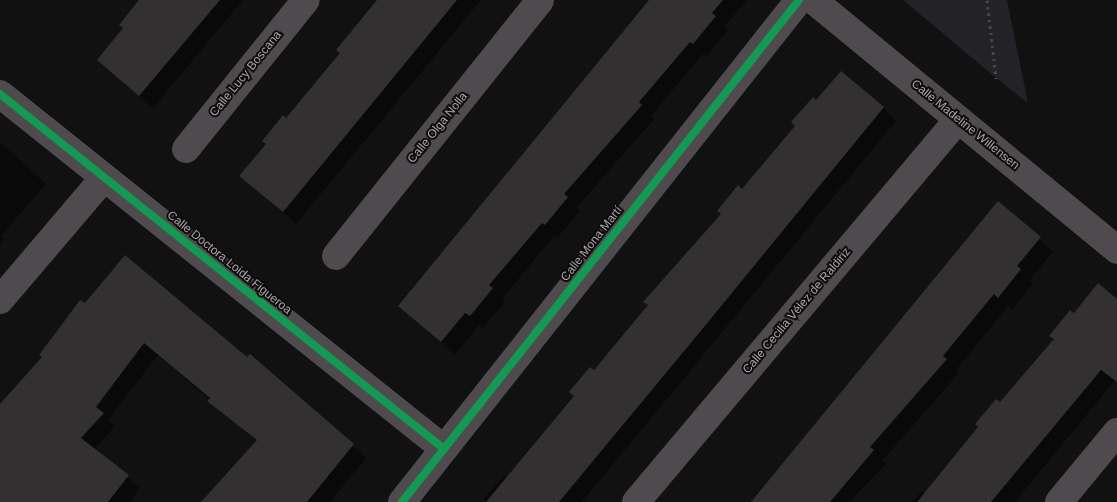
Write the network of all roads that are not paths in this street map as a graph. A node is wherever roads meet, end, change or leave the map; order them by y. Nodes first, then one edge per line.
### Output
1 (306, 0) edge
2 (540, 0) edge
3 (800, 0) edge
4 (813, 0) edge
5 (0, 94) edge
6 (958, 120) junction
7 (186, 149) dead end
8 (104, 178) junction
9 (1117, 250) edge
10 (336, 256) dead end
11 (0, 300) edge
12 (1117, 432) edge
13 (444, 449) junction
14 (402, 502) edge
15 (636, 502) edge
16 (1059, 502) edge

1 - 7 street, Calle Lucy Boscana
2 - 10 street, Calle Olga Nolla
3 - 13 street, Calle Mona Martí
4 - 6 street, Calle Madeline Willensen
5 - 8 street, Calle Doctora Loida Figueroa
6 - 9 street, Calle Madeline Willensen
6 - 15 street, Calle Cecilia Vélez de Raldiriz
8 - 11 street
8 - 13 street, Calle Doctora Loida Figueroa
12 - 16 street
13 - 14 street, Calle Mona Martí

